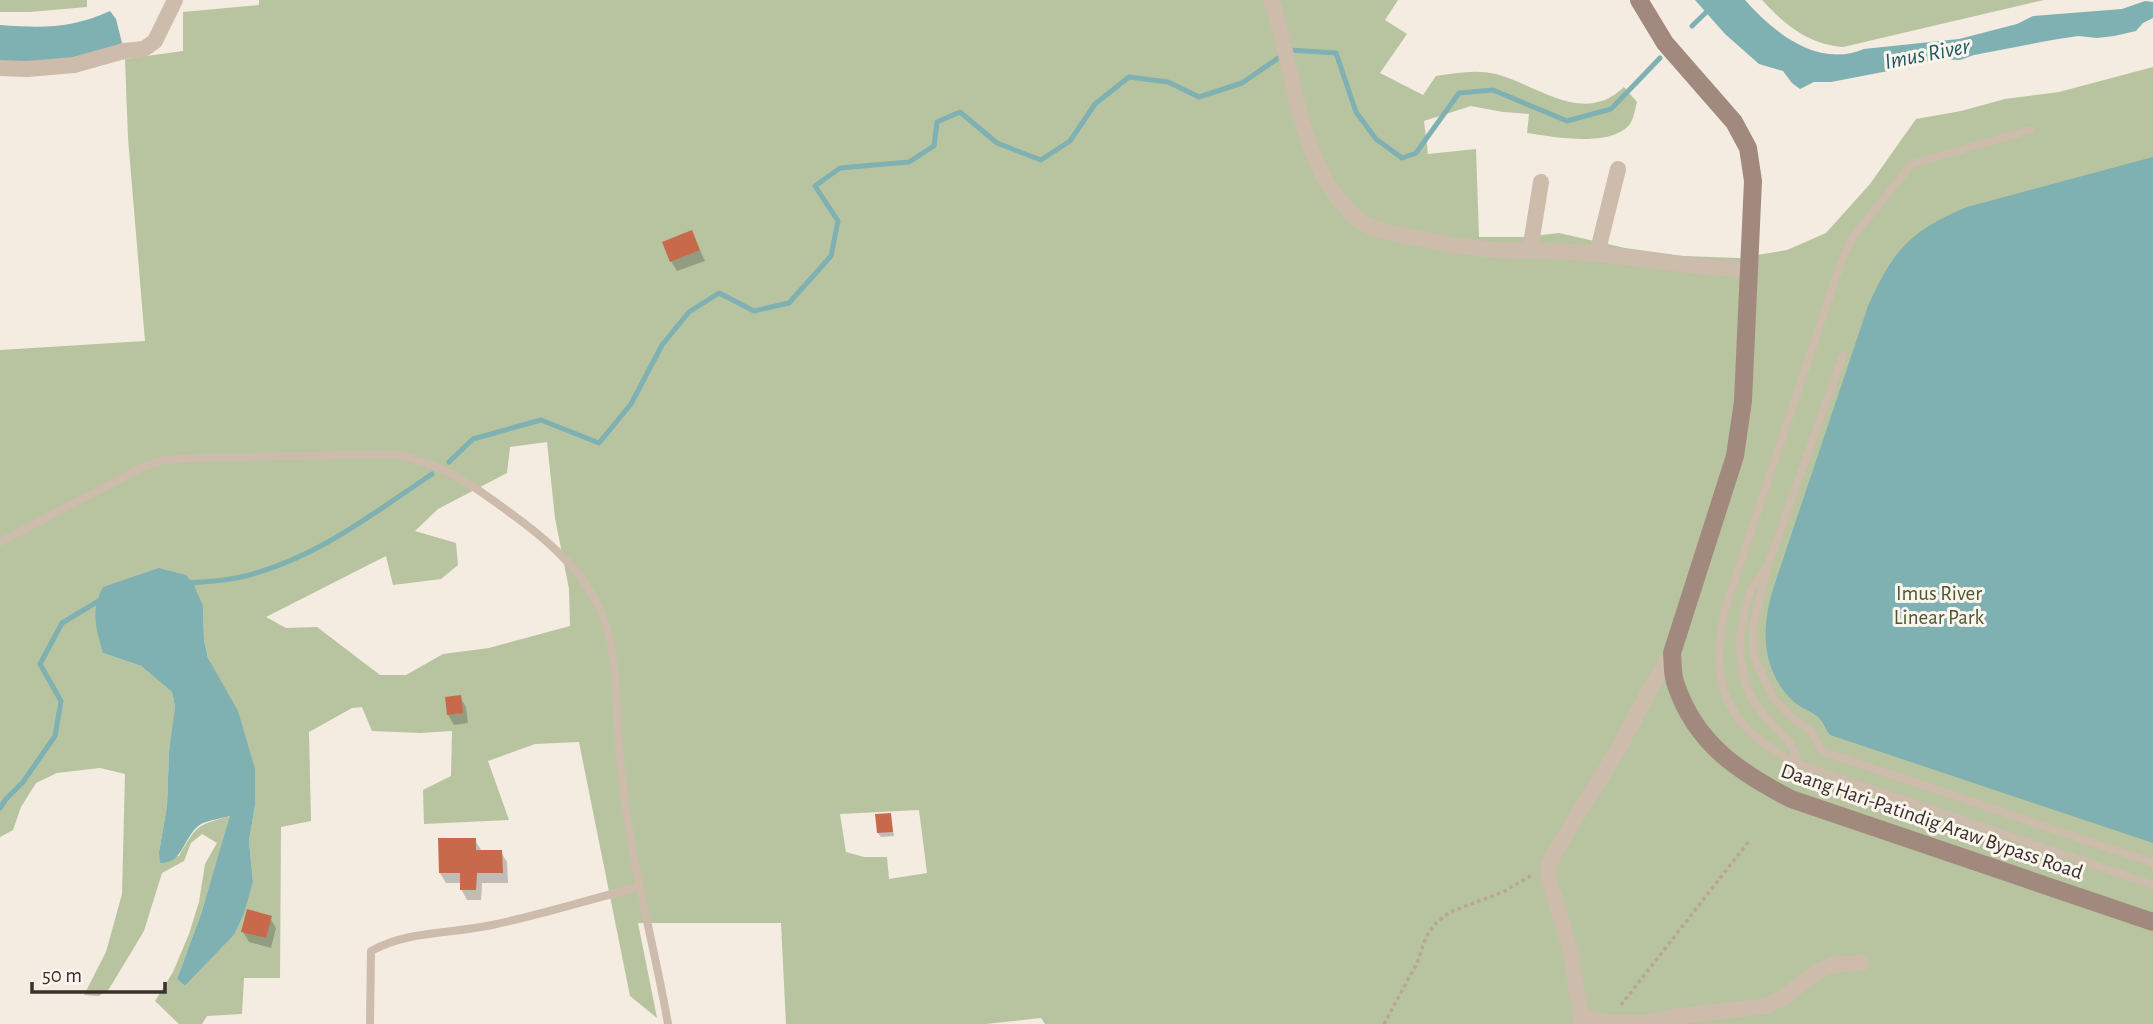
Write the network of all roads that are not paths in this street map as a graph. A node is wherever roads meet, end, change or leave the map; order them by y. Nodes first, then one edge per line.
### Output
1 (175, 0) edge
2 (1271, 0) edge
3 (1639, 0) edge
4 (0, 68) edge
5 (2030, 130) dead end
6 (1618, 169) dead end
7 (1541, 182) dead end
8 (1530, 250) junction
9 (1597, 254) junction
10 (1751, 270) junction
11 (1843, 355) dead end
12 (0, 542) edge
13 (1767, 568) junction
14 (1672, 653) junction
15 (1799, 764) junction
16 (2153, 863) edge
17 (2153, 885) edge
18 (639, 887) junction
19 (2153, 922) edge
20 (1861, 963) dead end
21 (1582, 1020) edge
22 (1607, 1023) edge
23 (370, 1024) edge
24 (668, 1024) edge

1 - 4 street
2 - 8 street
3 - 10 main road, Daang Hari-Patindig Araw Bypass Road
5 - 15 lane
6 - 9 street
7 - 8 street
8 - 9 street
9 - 10 street
10 - 14 main road, Daang Hari-Patindig Araw Bypass Road
11 - 13 lane
12 - 18 lane
13 - 15 lane
13 - 16 lane
14 - 19 main road, Daang Hari-Patindig Araw Bypass Road
14 - 21 street
15 - 17 lane
18 - 23 lane
18 - 24 lane
20 - 22 street
21 - 22 street

